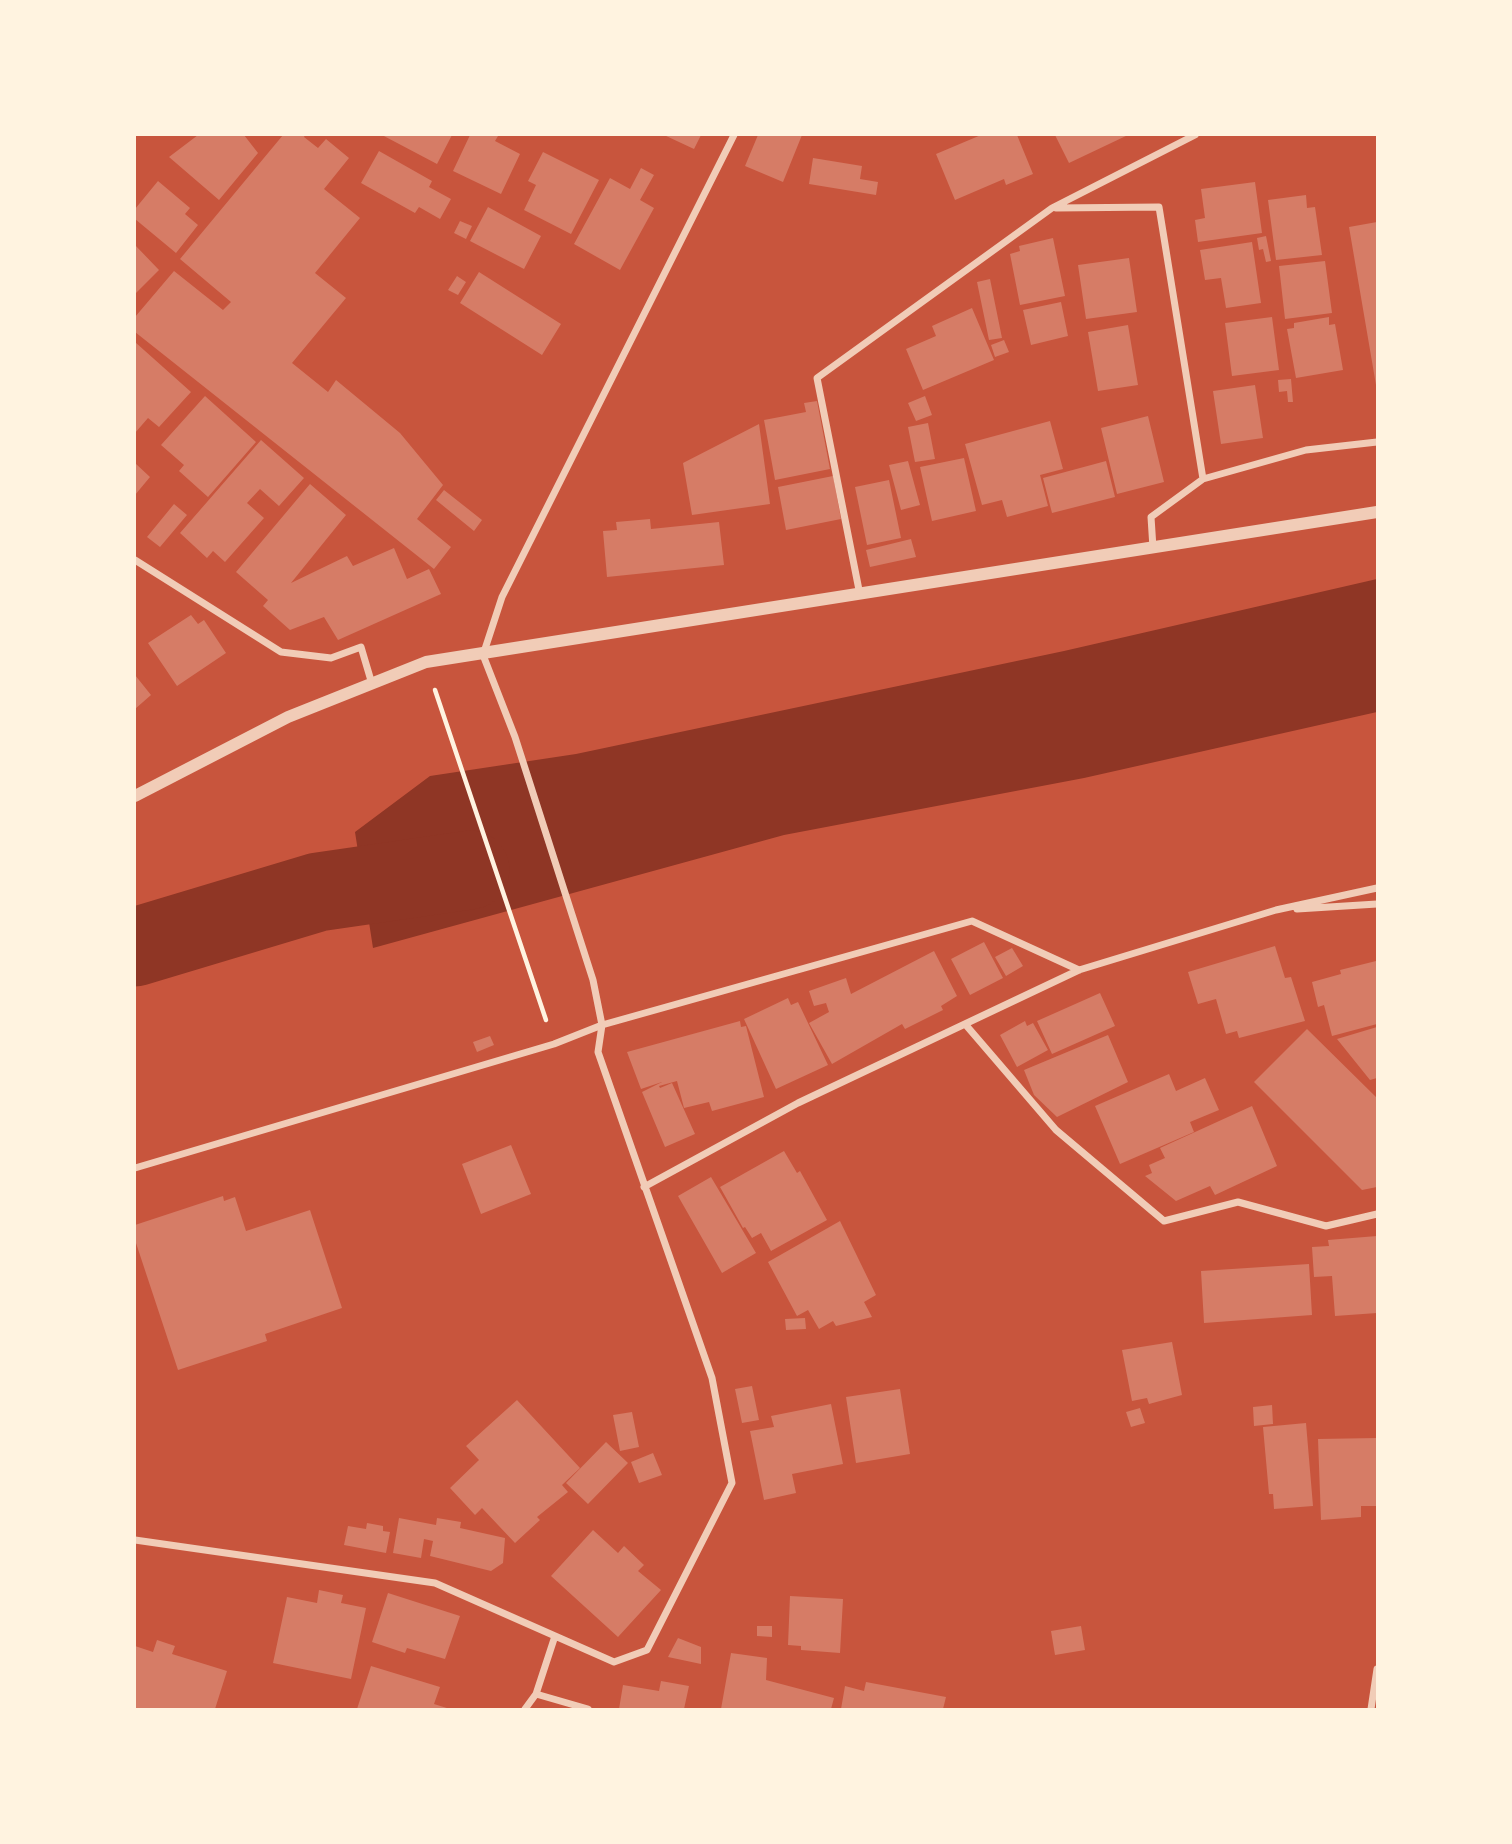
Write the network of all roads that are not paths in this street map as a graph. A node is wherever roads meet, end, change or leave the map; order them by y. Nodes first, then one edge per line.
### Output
1 (734, 135) edge
2 (1195, 135) edge
3 (1052, 208) junction
4 (1377, 442) edge
5 (1203, 479) junction
6 (1377, 512) edge
7 (1153, 548) junction
8 (135, 560) edge
9 (860, 594) junction
10 (483, 655) junction
11 (372, 684) junction
12 (135, 796) edge
13 (1377, 888) edge
14 (1377, 904) edge
15 (1276, 910) junction
16 (1079, 970) junction
17 (964, 1024) junction
18 (602, 1025) junction
19 (135, 1168) edge
20 (643, 1187) junction
21 (1377, 1214) edge
22 (135, 1540) edge
23 (555, 1636) junction
24 (1377, 1669) edge
25 (536, 1694) junction
26 (525, 1709) edge
27 (588, 1709) edge
28 (1371, 1709) edge

1 - 10 street
2 - 3 street
3 - 5 street
3 - 9 street
4 - 5 street
5 - 7 street
6 - 7 street
7 - 9 street
8 - 11 street
9 - 10 street
10 - 11 street
10 - 18 street
11 - 12 street
13 - 15 street
14 - 15 street
15 - 16 street
16 - 17 street
16 - 18 street
17 - 20 street
17 - 21 street
18 - 19 street
18 - 20 street
20 - 23 street
22 - 23 street
23 - 25 street
24 - 28 street
25 - 26 street
25 - 27 street

